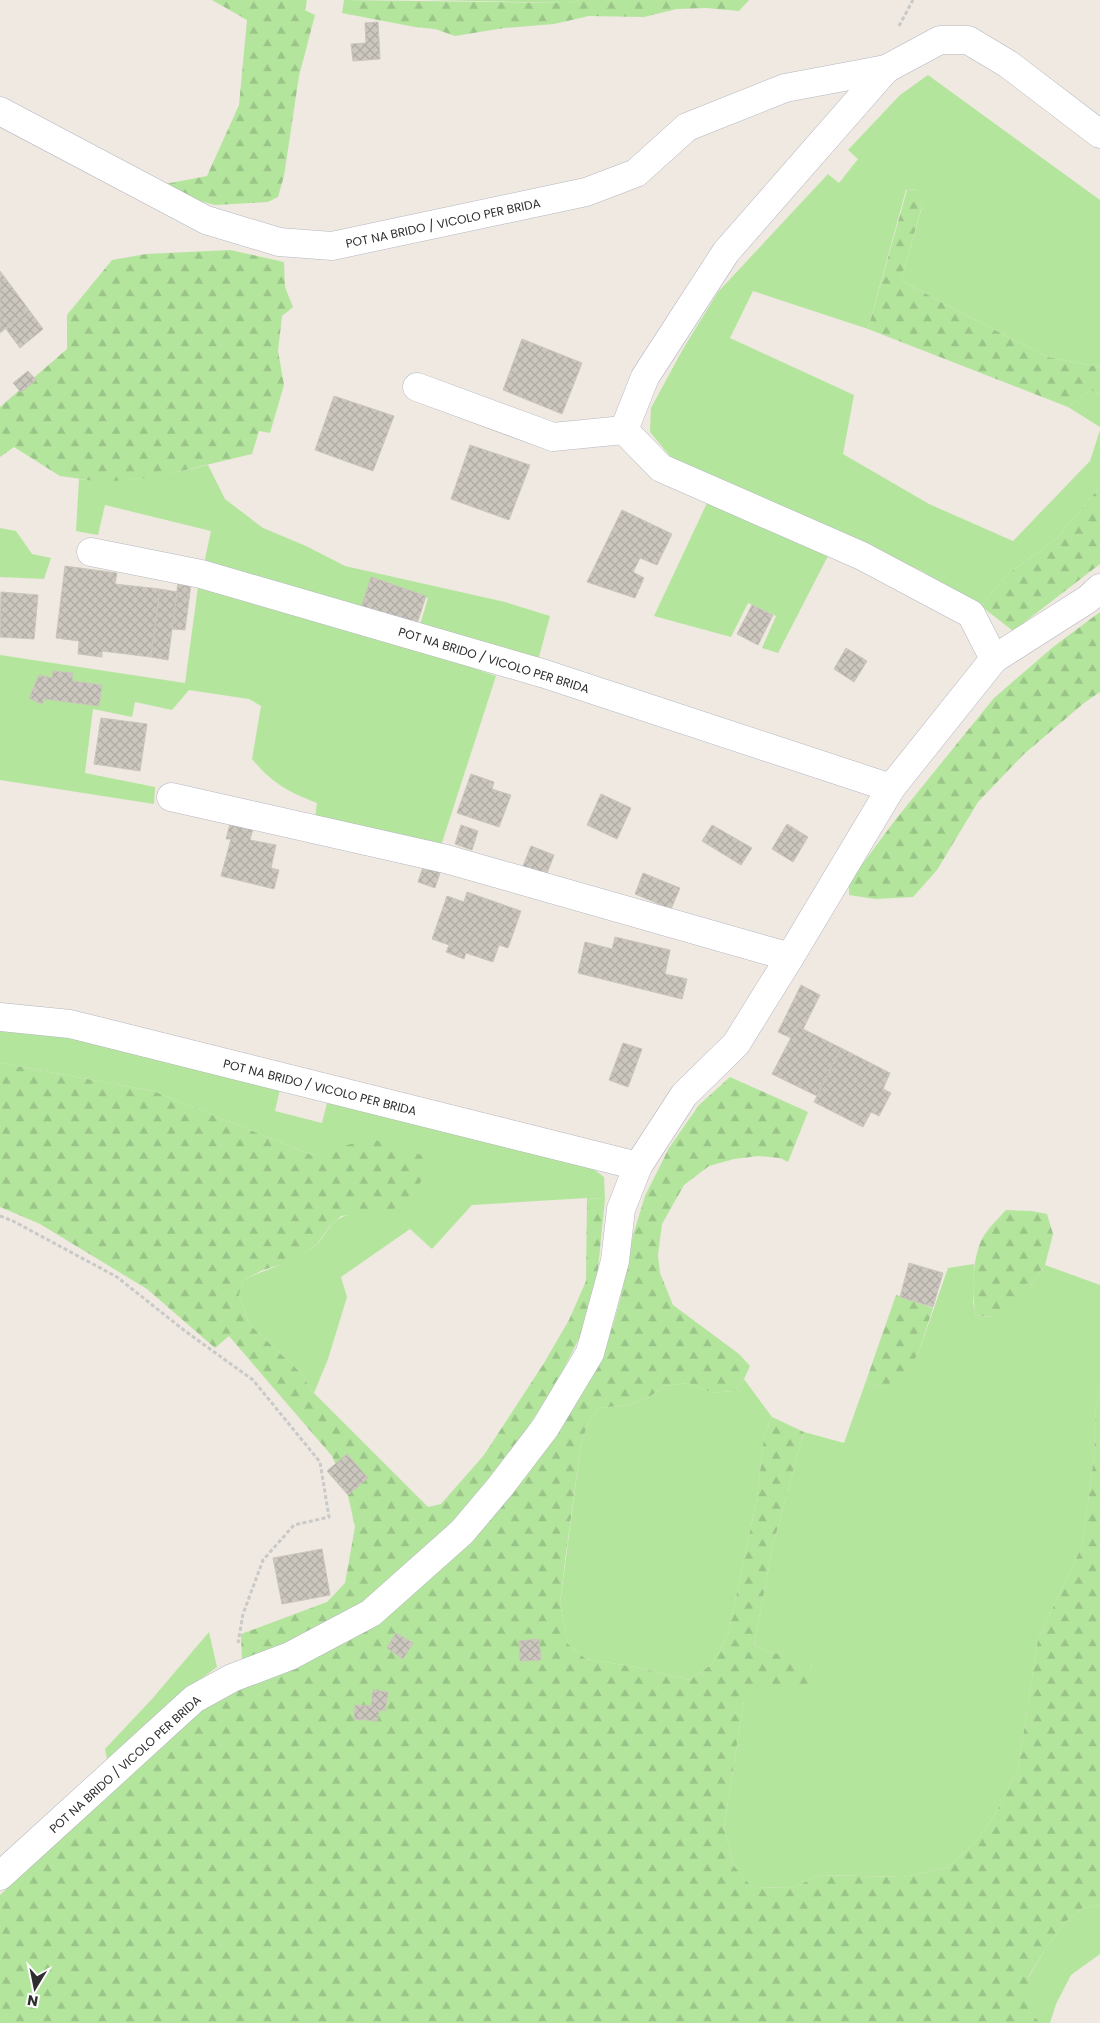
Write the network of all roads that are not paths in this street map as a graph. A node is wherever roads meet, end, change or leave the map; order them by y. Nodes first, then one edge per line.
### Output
1 (886, 69) junction
2 (0, 111) edge
3 (1100, 134) edge
4 (417, 387) dead end
5 (624, 430) junction
6 (92, 552) dead end
7 (1100, 588) edge
8 (994, 660) junction
9 (891, 788) junction
10 (171, 797) dead end
11 (790, 956) junction
12 (0, 1017) edge
13 (638, 1166) junction
14 (0, 1876) edge

1 - 2 street, POT NA BRIDO / VICOLO PER BRIDA
1 - 3 street, POT NA BRIDO / VICOLO PER BRIDA
1 - 5 street, POT NA BRIDO / VICOLO PER BRIDA
4 - 5 street
5 - 8 street
6 - 9 street, POT NA BRIDO / VICOLO PER BRIDA
7 - 8 street, POT NA BRIDO / VICOLO PER BRIDA
8 - 9 street, POT NA BRIDO / VICOLO PER BRIDA
9 - 11 street, POT NA BRIDO / VICOLO PER BRIDA
10 - 11 street
11 - 13 street, POT NA BRIDO / VICOLO PER BRIDA
12 - 13 street, POT NA BRIDO / VICOLO PER BRIDA
13 - 14 street, POT NA BRIDO / VICOLO PER BRIDA

